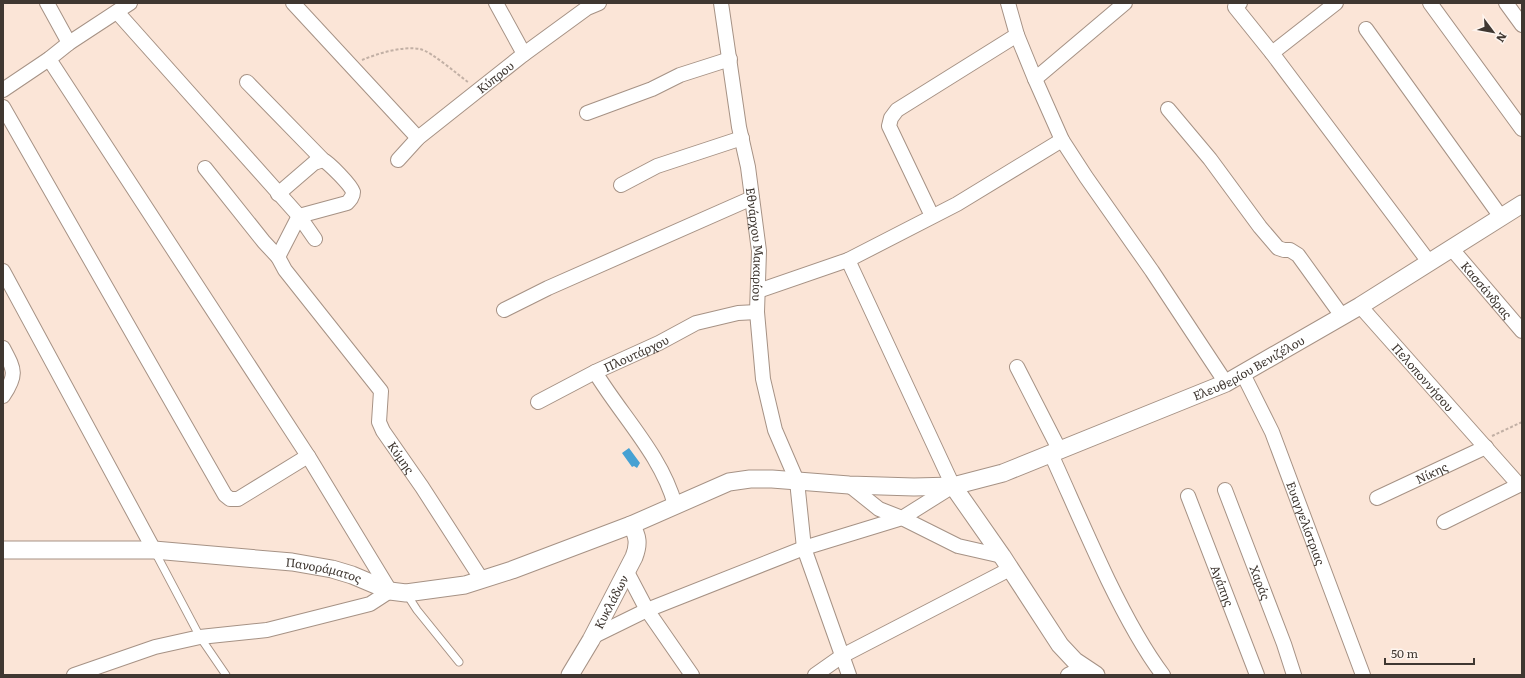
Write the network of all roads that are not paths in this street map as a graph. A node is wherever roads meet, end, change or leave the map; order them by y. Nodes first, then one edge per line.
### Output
1 (47, 3) edge
2 (130, 3) edge
3 (293, 3) edge
4 (496, 3) edge
5 (599, 3) edge
6 (721, 3) edge
7 (1008, 3) edge
8 (1125, 3) edge
9 (1336, 3) edge
10 (1430, 3) edge
11 (1506, 3) edge
12 (1236, 4) edge
13 (117, 12) junction
14 (1522, 25) edge
15 (1366, 29) dead end
16 (1017, 35) junction
17 (69, 43) junction
18 (1272, 53) junction
19 (524, 54) junction
20 (49, 59) junction
21 (730, 59) junction
22 (1034, 79) junction
23 (247, 82) dead end
24 (3, 90) edge
25 (3, 107) edge
26 (1168, 109) dead end
27 (587, 113) dead end
28 (1522, 129) edge
29 (418, 138) junction
30 (742, 138) junction
31 (1062, 140) junction
32 (322, 160) junction
33 (398, 160) dead end
34 (205, 168) dead end
35 (622, 185) dead end
36 (278, 194) junction
37 (752, 198) junction
38 (1522, 204) edge
39 (299, 216) junction
40 (932, 216) junction
41 (1502, 217) junction
42 (315, 239) dead end
43 (1451, 248) junction
44 (278, 257) junction
45 (848, 260) junction
46 (1428, 262) junction
47 (3, 271) edge
48 (758, 291) junction
49 (1360, 306) junction
50 (504, 310) dead end
51 (757, 312) junction
52 (1342, 316) junction
53 (1522, 331) edge
54 (3, 348) edge
55 (1017, 367) dead end
56 (596, 372) junction
57 (1243, 374) junction
58 (1226, 383) junction
59 (3, 396) edge
60 (538, 402) dead end
61 (1484, 444) junction
62 (1056, 452) junction
63 (308, 456) junction
64 (797, 481) junction
65 (849, 485) junction
66 (1521, 485) edge
67 (953, 486) junction
68 (1225, 490) dead end
69 (1188, 496) dead end
70 (1377, 498) dead end
71 (675, 505) junction
72 (902, 518) junction
73 (1444, 522) dead end
74 (631, 525) junction
75 (804, 548) junction
76 (3, 550) edge
77 (154, 550) junction
78 (1006, 562) junction
79 (627, 572) junction
80 (482, 580) junction
81 (398, 592) junction
82 (647, 610) junction
83 (594, 636) junction
84 (200, 637) junction
85 (842, 656) junction
86 (459, 662) dead end
87 (1090, 671) edge
88 (74, 675) edge
89 (226, 675) edge
90 (570, 675) edge
91 (692, 675) edge
92 (815, 675) edge
93 (849, 675) edge
94 (1068, 675) edge
95 (1163, 675) edge
96 (1256, 675) edge
97 (1294, 675) edge
98 (1363, 675) edge

1 - 17 street
2 - 13 street
3 - 29 street
4 - 19 street
5 - 19 street, Κύπρου
6 - 21 street, Εθνάρχου Μακαρίου
7 - 16 street
8 - 22 street
9 - 18 street
10 - 28 street
11 - 14 street
12 - 18 street
13 - 17 street
13 - 36 street
15 - 41 street
16 - 22 street
16 - 40 street
17 - 20 street
18 - 46 street
19 - 29 street, Κύπρου
20 - 24 street
20 - 63 street
21 - 27 street
21 - 30 street, Εθνάρχου Μακαρίου
22 - 31 street
23 - 32 street
25 - 63 street
26 - 52 street
29 - 33 street, Κύπρου
30 - 35 street
30 - 37 street, Εθνάρχου Μακαρίου
31 - 40 street
31 - 58 street
32 - 36 street
32 - 39 street
34 - 44 street, Κύμης
36 - 39 street
37 - 48 street, Εθνάρχου Μακαρίου
37 - 50 street
38 - 41 street, Ελευθερίου Βενιζέλου
39 - 42 street
39 - 44 street
40 - 45 street
41 - 43 street, Ελευθερίου Βενιζέλου
43 - 46 street, Ελευθερίου Βενιζέλου
43 - 53 street, Κασσάνδρας
44 - 80 street, Κύμης
45 - 48 street
45 - 67 street
46 - 49 street, Ελευθερίου Βενιζέλου
47 - 77 street
48 - 51 street, Εθνάρχου Μακαρίου
49 - 52 street, Ελευθερίου Βενιζέλου
49 - 61 street, Πελοποννήσου
51 - 56 street, Πλουτάρχου
51 - 64 street, Εθνάρχου Μακαρίου
52 - 57 street, Ελευθερίου Βενιζέλου
54 - 59 street
55 - 62 street
56 - 60 street
56 - 71 street, Πλουτάρχου
57 - 58 street, Ελευθερίου Βενιζέλου
57 - 98 street, Ευαγγελίστριας
58 - 62 street, Ελευθερίου Βενιζέλου
61 - 66 street, Πελοποννήσου
61 - 70 street, Νίκης
62 - 67 street, Ελευθερίου Βενιζέλου
62 - 95 street
63 - 81 street
64 - 65 street, Ελευθερίου Βενιζέλου
64 - 71 street, Ελευθερίου Βενιζέλου
64 - 75 street, Εθνάρχου Μακαρίου
65 - 67 street, Ελευθερίου Βενιζέλου
65 - 72 street
66 - 73 street
67 - 72 street
67 - 78 street
68 - 97 street, Χαράς
69 - 96 street, Αγάπης
71 - 74 street, Ελευθερίου Βενιζέλου
72 - 75 street
72 - 78 street
74 - 79 street, Κυκλάδων
74 - 80 street
75 - 82 street
75 - 85 street, Εθνάρχου Μακαρίου
76 - 77 street, Πανοράματος
77 - 81 street, Πανοράματος
77 - 84 lane
78 - 85 street
78 - 87 street
79 - 82 street
79 - 83 street, Κυκλάδων
80 - 81 street
81 - 84 street
81 - 86 lane
82 - 83 street
82 - 91 street
83 - 90 street, Κυκλάδων
84 - 88 street
84 - 89 lane
85 - 92 street
85 - 93 street, Εθνάρχου Μακαρίου
87 - 94 street

